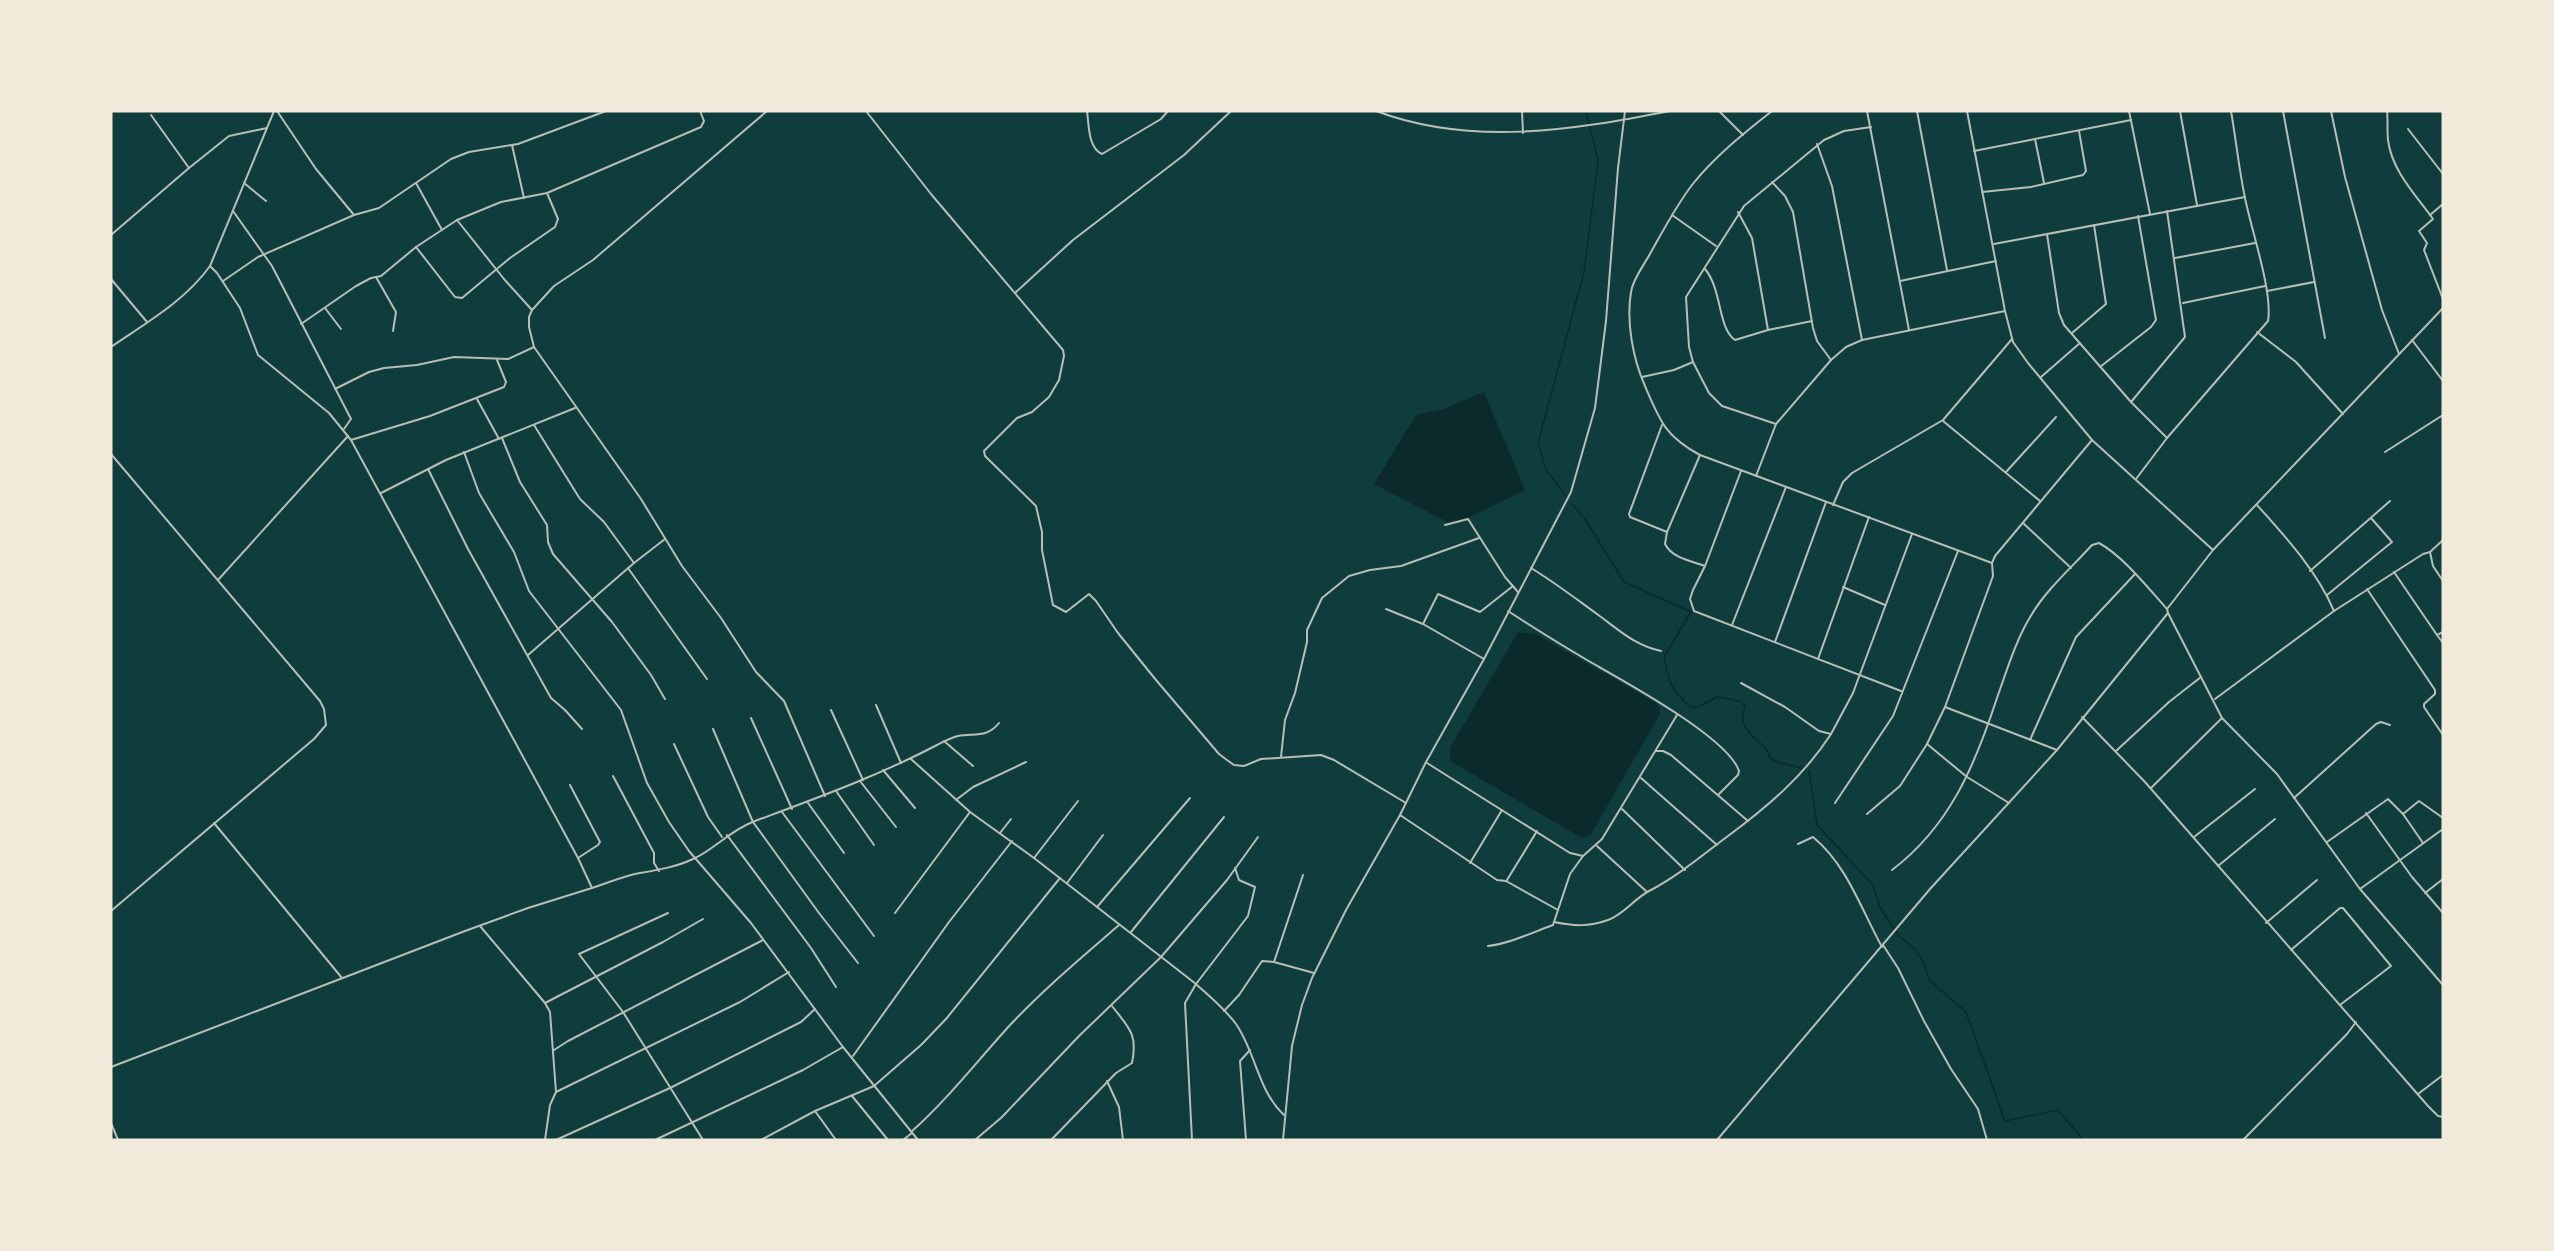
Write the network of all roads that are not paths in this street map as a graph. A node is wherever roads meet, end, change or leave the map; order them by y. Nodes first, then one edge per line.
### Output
1 (276, 111) edge
2 (606, 111) edge
3 (700, 111) edge
4 (767, 111) edge
5 (866, 111) edge
6 (1088, 111) edge
7 (1168, 111) edge
8 (1231, 111) edge
9 (1376, 111) edge
10 (1522, 111) edge
11 (1625, 111) edge
12 (1646, 111) edge
13 (1670, 111) edge
14 (1719, 111) edge
15 (1772, 111) edge
16 (1867, 111) edge
17 (1917, 111) edge
18 (1967, 111) edge
19 (2129, 111) edge
20 (2180, 111) edge
21 (2231, 111) edge
22 (2283, 111) edge
23 (2331, 111) edge
24 (2387, 111) edge
25 (1382, 112) edge
26 (151, 115) dead end
27 (1647, 116) junction
28 (1624, 120) junction
29 (2131, 120) junction
30 (1870, 127) junction
31 (267, 128) junction
32 (2409, 129) dead end
33 (2079, 131) junction
34 (1522, 133) junction
35 (1743, 135) junction
36 (2035, 139) junction
37 (1817, 144) junction
38 (512, 145) junction
39 (1974, 151) junction
40 (189, 168) junction
41 (2443, 174) edge
42 (416, 182) junction
43 (1772, 182) junction
44 (244, 183) junction
45 (2045, 184) junction
46 (1982, 192) junction
47 (547, 193) junction
48 (2245, 197) junction
49 (524, 198) junction
50 (266, 201) dead end
51 (2443, 204) edge
52 (2197, 205) junction
53 (233, 211) junction
54 (2167, 211) junction
55 (1738, 212) junction
56 (2150, 214) junction
57 (354, 215) junction
58 (1672, 215) junction
59 (2430, 215) junction
60 (2138, 216) junction
61 (457, 220) junction
62 (2094, 225) junction
63 (442, 230) junction
64 (2047, 234) junction
65 (111, 235) edge
66 (2255, 243) junction
67 (1993, 245) junction
68 (1717, 247) junction
69 (416, 248) junction
70 (265, 255) junction
71 (2174, 258) junction
72 (1996, 261) junction
73 (210, 266) junction
74 (1704, 268) junction
75 (497, 269) junction
76 (1947, 270) junction
77 (376, 277) junction
78 (111, 279) edge
79 (223, 281) junction
80 (1900, 281) junction
81 (2314, 282) junction
82 (2265, 286) junction
83 (1016, 292) junction
84 (2266, 292) junction
85 (2443, 299) edge
86 (2181, 304) junction
87 (326, 308) junction
88 (2443, 308) edge
89 (532, 310) junction
90 (2005, 311) junction
91 (1812, 321) junction
92 (147, 322) junction
93 (301, 324) junction
94 (341, 329) dead end
95 (1768, 330) junction
96 (1909, 330) junction
97 (393, 332) dead end
98 (2258, 332) junction
99 (2072, 333) junction
100 (2325, 338) dead end
101 (2012, 339) junction
102 (1862, 340) junction
103 (2412, 340) junction
104 (2080, 343) junction
105 (111, 347) edge
106 (534, 347) junction
107 (2399, 354) junction
108 (496, 360) junction
109 (1831, 360) junction
110 (1694, 362) junction
111 (2100, 367) junction
112 (1641, 377) junction
113 (2041, 378) junction
114 (2443, 381) edge
115 (335, 389) junction
116 (477, 399) junction
117 (2131, 402) junction
118 (575, 408) junction
119 (2343, 414) junction
120 (2443, 415) edge
121 (2056, 417) dead end
122 (1942, 420) junction
123 (1662, 424) junction
124 (1776, 424) junction
125 (534, 425) junction
126 (344, 429) junction
127 (348, 436) junction
128 (500, 438) junction
129 (2167, 438) junction
130 (351, 440) junction
131 (2092, 440) junction
132 (464, 452) junction
133 (2385, 452) dead end
134 (111, 454) edge
135 (1700, 454) junction
136 (428, 469) junction
137 (1741, 471) junction
138 (2006, 472) junction
139 (1756, 476) junction
140 (2135, 480) junction
141 (1786, 487) junction
142 (381, 493) junction
143 (2040, 501) junction
144 (2390, 501) dead end
145 (1826, 502) junction
146 (1833, 505) junction
147 (2257, 505) junction
148 (1869, 518) junction
149 (2372, 518) junction
150 (2022, 523) junction
151 (1445, 525) dead end
152 (1667, 532) junction
153 (1912, 534) junction
154 (665, 538) junction
155 (1479, 538) junction
156 (2443, 540) edge
157 (2214, 550) junction
158 (1958, 551) junction
159 (2430, 552) junction
160 (634, 563) junction
161 (1992, 563) junction
162 (1705, 566) junction
163 (628, 568) junction
164 (1531, 568) junction
165 (2072, 568) junction
166 (2310, 571) junction
167 (2394, 572) junction
168 (2135, 574) junction
169 (218, 580) junction
170 (2443, 581) edge
171 (1513, 586) junction
172 (1843, 588) junction
173 (2367, 589) junction
174 (1518, 592) junction
175 (2327, 595) junction
176 (593, 599) junction
177 (1885, 605) junction
178 (1386, 609) dead end
179 (2334, 610) junction
180 (1508, 611) junction
181 (2168, 611) junction
182 (1423, 624) junction
183 (1732, 625) junction
184 (559, 627) junction
185 (2443, 632) edge
186 (2438, 635) junction
187 (1775, 642) junction
188 (2443, 643) edge
189 (1661, 651) dead end
190 (528, 656) junction
191 (1484, 659) junction
192 (1818, 659) junction
193 (1858, 674) junction
194 (2201, 677) junction
195 (707, 680) dead end
196 (1741, 683) dead end
197 (1901, 691) junction
198 (665, 699) dead end
199 (2214, 700) junction
200 (876, 705) dead end
201 (1945, 707) junction
202 (831, 710) dead end
203 (1677, 715) junction
204 (2082, 717) junction
205 (751, 718) dead end
206 (2222, 718) junction
207 (999, 723) dead end
208 (1988, 725) junction
209 (2390, 725) dead end
210 (582, 729) dead end
211 (713, 729) dead end
212 (1831, 734) junction
213 (2443, 735) edge
214 (2030, 740) junction
215 (944, 741) junction
216 (674, 744) dead end
217 (1927, 744) junction
218 (2057, 750) junction
219 (1654, 751) junction
220 (2116, 751) junction
221 (1281, 758) junction
222 (911, 759) junction
223 (1026, 762) dead end
224 (1426, 762) junction
225 (901, 763) junction
226 (974, 766) dead end
227 (883, 770) junction
228 (613, 776) dead end
229 (1967, 777) junction
230 (1641, 778) junction
231 (861, 780) junction
232 (570, 785) dead end
233 (2151, 788) junction
234 (2255, 789) dead end
235 (836, 791) junction
236 (1718, 795) junction
237 (825, 796) junction
238 (1190, 798) dead end
239 (2294, 798) junction
240 (956, 800) junction
241 (1077, 801) dead end
242 (808, 803) junction
243 (1406, 803) junction
244 (1835, 803) dead end
245 (2009, 803) junction
246 (792, 808) junction
247 (915, 808) dead end
248 (1621, 809) junction
249 (1502, 810) junction
250 (782, 812) junction
251 (970, 812) junction
252 (2366, 813) junction
253 (1867, 814) dead end
254 (2403, 814) junction
255 (1400, 815) junction
256 (1224, 817) dead end
257 (2443, 818) edge
258 (1011, 819) dead end
259 (2275, 819) dead end
260 (1748, 821) junction
261 (753, 822) junction
262 (214, 823) junction
263 (896, 827) dead end
264 (2443, 829) edge
265 (1537, 831) junction
266 (1000, 833) junction
267 (727, 835) junction
268 (1103, 835) dead end
269 (1258, 837) dead end
270 (2193, 837) junction
271 (723, 838) junction
272 (1012, 841) junction
273 (2326, 842) junction
274 (2423, 843) junction
275 (1798, 844) dead end
276 (874, 845) dead end
277 (1717, 845) junction
278 (1597, 846) junction
279 (844, 853) dead end
280 (1583, 856) junction
281 (578, 858) junction
282 (696, 858) junction
283 (1034, 858) junction
284 (2399, 860) junction
285 (1470, 863) junction
286 (2218, 866) junction
287 (1235, 867) junction
288 (1685, 870) junction
289 (1892, 870) dead end
290 (659, 871) junction
291 (1303, 875) dead end
292 (1060, 878) junction
293 (2443, 879) edge
294 (1506, 880) junction
295 (2317, 880) dead end
296 (1067, 883) junction
297 (592, 888) junction
298 (2360, 889) junction
299 (1647, 892) junction
300 (2426, 894) junction
301 (1097, 907) junction
302 (1558, 910) junction
303 (111, 911) edge
304 (668, 913) dead end
305 (895, 913) dead end
306 (2443, 914) edge
307 (703, 919) dead end
308 (1554, 922) junction
309 (2266, 922) junction
310 (1120, 924) junction
311 (480, 926) junction
312 (1131, 932) junction
313 (874, 936) dead end
314 (763, 940) junction
315 (1488, 946) dead end
316 (1882, 946) junction
317 (2291, 950) junction
318 (1161, 957) junction
319 (1274, 962) junction
320 (858, 963) dead end
321 (789, 972) junction
322 (1314, 972) junction
323 (594, 977) junction
324 (342, 978) junction
325 (1196, 984) junction
326 (2443, 985) edge
327 (836, 987) dead end
328 (545, 1003) junction
329 (2340, 1005) junction
330 (1112, 1006) junction
331 (815, 1009) junction
332 (1224, 1011) junction
333 (623, 1012) junction
334 (2356, 1022) junction
335 (843, 1047) junction
336 (554, 1050) junction
337 (646, 1050) junction
338 (1250, 1050) junction
339 (852, 1057) junction
340 (111, 1068) edge
341 (2443, 1075) edge
342 (1107, 1081) junction
343 (874, 1086) junction
344 (670, 1088) junction
345 (556, 1092) junction
346 (2418, 1094) junction
347 (852, 1096) junction
348 (815, 1111) junction
349 (1284, 1115) junction
350 (2443, 1117) edge
351 (111, 1123) edge
352 (692, 1124) junction
353 (912, 1132) junction
354 (118, 1140) edge
355 (545, 1140) edge
356 (556, 1140) edge
357 (655, 1140) edge
358 (703, 1140) edge
359 (761, 1140) edge
360 (836, 1140) edge
361 (888, 1140) edge
362 (903, 1140) edge
363 (918, 1140) edge
364 (975, 1140) edge
365 (1052, 1140) edge
366 (1123, 1140) edge
367 (1192, 1140) edge
368 (1246, 1140) edge
369 (1283, 1140) edge
370 (1717, 1140) edge
371 (1987, 1140) edge
372 (2243, 1140) edge

1 - 31 street
1 - 57 street
2 - 38 street
3 - 47 street
4 - 89 street
5 - 83 street
6 - 7 street
8 - 83 street
9 - 25 street
10 - 34 street
11 - 28 street
12 - 27 street
13 - 27 street
14 - 35 street
15 - 35 street
16 - 30 street
17 - 76 street
18 - 39 street
19 - 29 street
20 - 52 street
21 - 48 street
22 - 81 street
23 - 107 street
24 - 59 street
25 - 34 street
26 - 40 street
27 - 28 street
28 - 34 street
28 - 164 street
29 - 33 street
29 - 56 street
30 - 37 street
30 - 80 street
31 - 40 street
31 - 44 street
32 - 41 street
33 - 36 street
33 - 45 street
35 - 58 street
36 - 39 street
36 - 45 street
37 - 43 street
37 - 102 street
38 - 42 street
38 - 49 street
39 - 46 street
40 - 65 street
42 - 57 street
42 - 63 street
43 - 55 street
43 - 91 street
44 - 50 street
44 - 53 street
45 - 46 street
46 - 67 street
47 - 49 street
47 - 75 street
48 - 52 street
48 - 66 street
49 - 61 street
51 - 59 street
52 - 54 street
53 - 70 street
53 - 73 street
54 - 56 street
54 - 71 street
55 - 68 street
55 - 95 street
56 - 60 street
57 - 70 street
58 - 68 street
58 - 112 street
59 - 85 street
60 - 62 street
60 - 111 street
61 - 63 street
61 - 75 street
62 - 64 street
62 - 99 street
63 - 69 street
64 - 67 street
64 - 99 street
66 - 71 street
66 - 82 street
67 - 72 street
68 - 74 street
69 - 75 street
69 - 77 street
70 - 79 street
70 - 93 street
71 - 86 street
72 - 76 street
72 - 90 street
73 - 79 street
73 - 92 street
74 - 95 street
74 - 110 street
75 - 89 street
76 - 80 street
77 - 87 street
77 - 97 street
78 - 92 street
79 - 126 street
80 - 96 street
81 - 84 street
81 - 100 street
82 - 84 street
82 - 86 street
83 - 221 street
84 - 98 street
86 - 117 street
87 - 93 street
87 - 94 street
88 - 103 street
89 - 106 street
90 - 96 street
90 - 101 street
91 - 95 street
91 - 109 street
92 - 105 street
93 - 115 street
96 - 102 street
98 - 119 street
98 - 129 street
99 - 104 street
101 - 113 street
101 - 122 street
102 - 109 street
103 - 107 street
103 - 114 street
104 - 111 street
104 - 113 street
106 - 108 street
106 - 118 street
107 - 119 street
108 - 115 street
108 - 116 street
109 - 124 street
110 - 112 street
110 - 124 street
111 - 117 street
112 - 123 street
113 - 131 street
115 - 126 street
116 - 128 street
116 - 130 street
117 - 129 street
118 - 125 street
118 - 154 street
119 - 147 street
120 - 133 street
121 - 138 street
122 - 138 street
122 - 146 street
123 - 135 street
123 - 152 street
124 - 139 street
125 - 128 street
125 - 160 street
126 - 127 street
127 - 130 street
127 - 169 street
128 - 132 street
128 - 176 street
129 - 140 street
130 - 142 street
131 - 140 street
131 - 143 street
132 - 136 street
132 - 184 street
134 - 169 street
135 - 137 street
135 - 152 street
136 - 142 street
136 - 190 street
137 - 139 street
137 - 162 street
138 - 143 street
139 - 141 street
140 - 157 street
141 - 145 street
141 - 183 street
142 - 281 street
143 - 150 street
144 - 149 street
145 - 146 street
145 - 187 street
146 - 148 street
147 - 157 street
147 - 166 street
148 - 153 street
148 - 172 street
149 - 166 street
149 - 175 street
150 - 161 street
150 - 165 street
151 - 155 street
152 - 162 street
153 - 158 street
153 - 177 street
154 - 160 street
154 - 237 street
155 - 171 street
155 - 221 street
156 - 159 street
157 - 181 street
158 - 161 street
158 - 197 street
159 - 167 street
159 - 170 street
160 - 163 street
161 - 201 street
162 - 183 street
163 - 176 street
163 - 195 street
164 - 174 street
164 - 189 street
165 - 168 street
165 - 208 street
166 - 175 street
167 - 173 street
167 - 186 street
168 - 181 street
168 - 214 street
169 - 262 street
171 - 174 street
171 - 182 street
172 - 177 street
172 - 192 street
173 - 179 street
173 - 213 street
174 - 180 street
175 - 179 street
176 - 184 street
176 - 198 street
177 - 193 street
178 - 182 street
179 - 199 street
180 - 191 street
180 - 203 street
181 - 194 street
181 - 204 street
182 - 191 street
183 - 187 street
184 - 190 street
184 - 282 street
185 - 186 street
186 - 188 street
187 - 192 street
190 - 210 street
191 - 224 street
192 - 193 street
193 - 197 street
193 - 212 street
194 - 199 street
194 - 220 street
196 - 212 street
197 - 244 street
199 - 206 street
200 - 225 street
201 - 208 street
201 - 217 street
202 - 231 street
203 - 219 street
203 - 236 street
204 - 218 street
204 - 220 street
205 - 246 street
206 - 233 street
206 - 239 street
207 - 215 street
208 - 214 street
208 - 229 street
209 - 239 street
211 - 261 street
212 - 260 street
214 - 218 street
215 - 222 street
215 - 226 street
216 - 271 street
217 - 229 street
217 - 253 street
218 - 245 street
219 - 230 street
219 - 236 street
220 - 233 street
221 - 243 street
222 - 225 street
222 - 240 street
223 - 240 street
224 - 243 street
224 - 249 street
225 - 227 street
227 - 231 street
227 - 247 street
228 - 290 street
229 - 245 street
229 - 289 street
230 - 248 street
230 - 277 street
231 - 235 street
231 - 263 street
232 - 281 street
233 - 270 street
234 - 270 street
235 - 237 street
235 - 276 street
236 - 260 street
237 - 242 street
238 - 301 street
239 - 273 street
240 - 251 street
241 - 283 street
242 - 246 street
242 - 279 street
243 - 255 street
245 - 316 street
246 - 250 street
248 - 278 street
248 - 288 street
249 - 265 street
249 - 285 street
250 - 261 street
250 - 313 street
251 - 266 street
251 - 305 street
252 - 254 street
252 - 273 street
252 - 284 street
254 - 257 street
254 - 274 street
255 - 285 street
255 - 322 street
256 - 312 street
258 - 266 street
259 - 286 street
260 - 277 street
261 - 267 street
261 - 320 street
262 - 303 street
262 - 324 street
264 - 274 street
265 - 280 street
265 - 294 street
266 - 272 street
267 - 271 street
267 - 327 street
268 - 296 street
269 - 287 street
270 - 286 street
271 - 282 street
272 - 283 street
272 - 339 street
273 - 298 street
274 - 284 street
275 - 316 street
277 - 288 street
278 - 280 street
278 - 299 street
280 - 302 street
281 - 297 street
282 - 290 street
282 - 314 street
283 - 292 street
284 - 298 street
284 - 300 street
285 - 294 street
286 - 309 street
287 - 318 street
287 - 325 street
288 - 299 street
290 - 297 street
291 - 319 street
292 - 296 street
292 - 343 street
293 - 300 street
294 - 302 street
295 - 309 street
296 - 301 street
297 - 311 street
298 - 326 street
299 - 308 street
300 - 306 street
301 - 310 street
302 - 308 street
304 - 323 street
307 - 323 street
308 - 315 street
309 - 317 street
310 - 312 street
310 - 353 street
311 - 324 street
311 - 328 street
312 - 318 street
314 - 321 street
314 - 333 street
316 - 370 street
316 - 371 street
317 - 329 street
317 - 329 street
318 - 325 street
318 - 330 street
319 - 322 street
319 - 332 street
321 - 331 street
321 - 337 street
322 - 349 street
323 - 328 street
323 - 333 street
324 - 340 street
325 - 332 street
325 - 367 street
328 - 336 street
329 - 334 street
330 - 342 street
330 - 364 street
331 - 335 street
331 - 344 street
332 - 338 street
333 - 336 street
333 - 337 street
334 - 346 street
334 - 372 street
335 - 339 street
335 - 352 street
336 - 345 street
337 - 344 street
337 - 345 street
338 - 349 street
338 - 368 street
339 - 343 street
341 - 346 street
342 - 365 street
342 - 366 street
343 - 347 street
343 - 353 street
344 - 352 street
344 - 356 street
345 - 355 street
346 - 350 street
347 - 348 street
347 - 361 street
348 - 359 street
348 - 360 street
349 - 369 street
351 - 354 street
352 - 357 street
352 - 358 street
353 - 362 street
353 - 363 street

